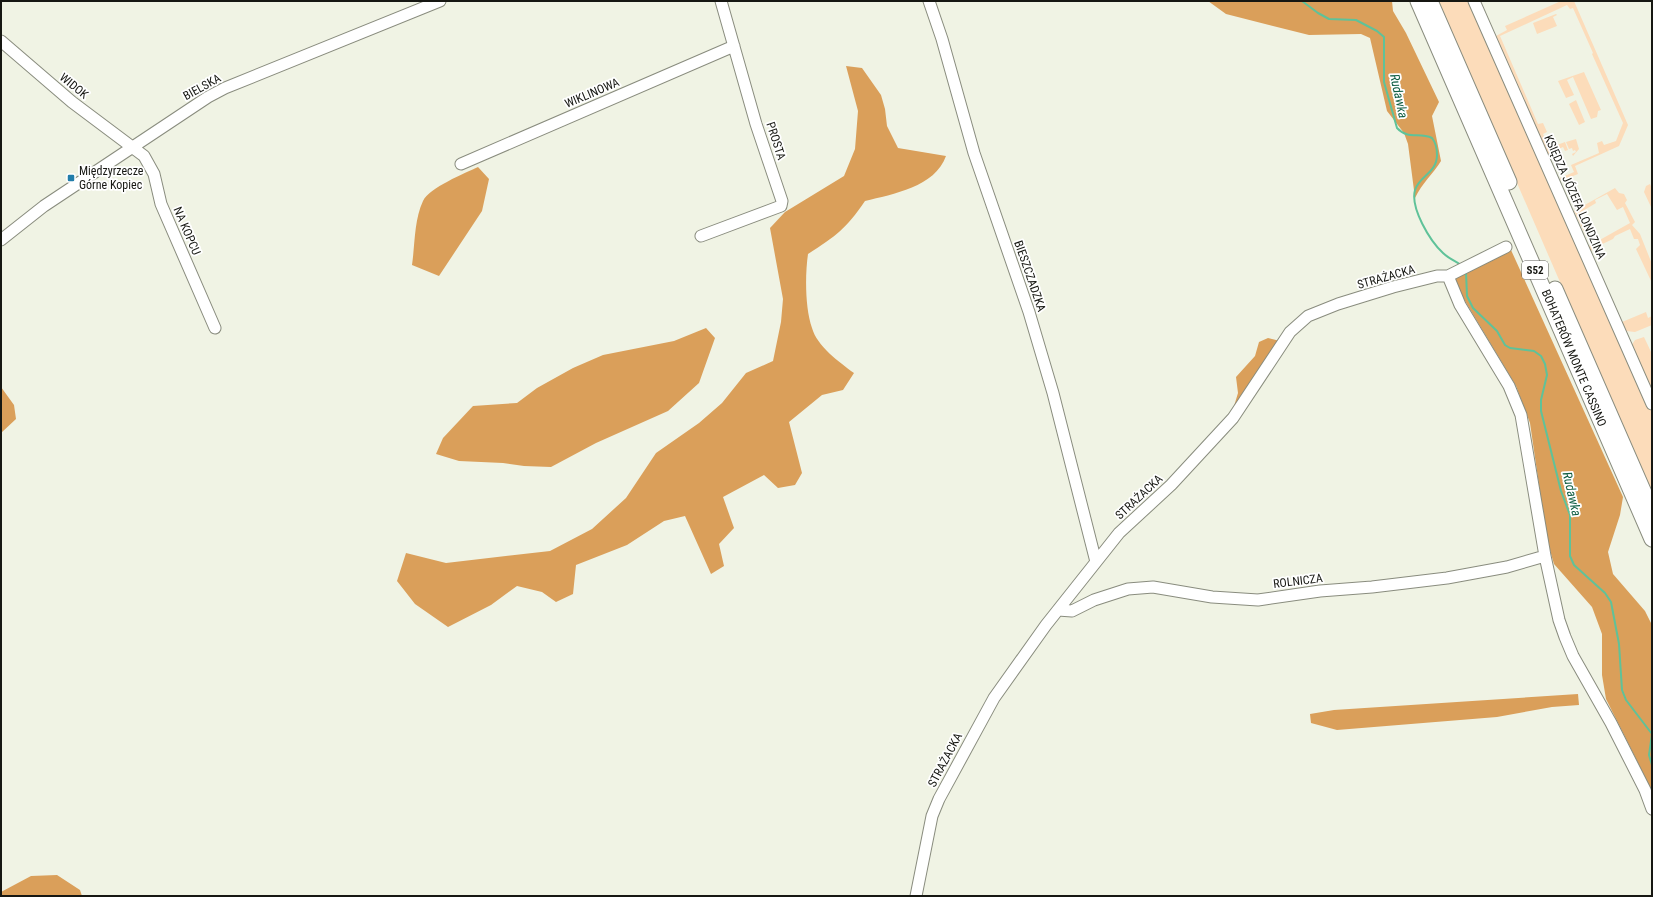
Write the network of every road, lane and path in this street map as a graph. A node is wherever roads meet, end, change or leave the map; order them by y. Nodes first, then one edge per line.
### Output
1 (440, 1) edge
2 (721, 1) edge
3 (929, 1) edge
4 (1418, 1) edge
5 (1430, 1) edge
6 (1474, 1) edge
7 (1, 41) edge
8 (734, 46) junction
9 (134, 147) junction
10 (461, 164) dead end
11 (701, 236) dead end
12 (1, 240) edge
13 (1506, 247) dead end
14 (1448, 276) junction
15 (215, 328) dead end
16 (1652, 404) edge
17 (1652, 511) edge
18 (1652, 539) edge
19 (1545, 556) junction
20 (1096, 562) junction
21 (1058, 610) junction
22 (1652, 808) edge
23 (916, 896) edge

1 - 9 street, BIELSKA
2 - 8 street, PROSTA
3 - 20 street, BIESZCZADZKA
4 - 18 highway, BOHATERÓW MONTE CASSINO / S52
5 - 17 highway, BOHATERÓW MONTE CASSINO / S52
6 - 16 street, KSIĘDZA JÓZEFA LONDZINA
7 - 9 street, WIDOK
8 - 10 street, WIKLINOWA
8 - 11 street, PROSTA
9 - 12 street, BIELSKA
9 - 15 street, NA KOPCU
13 - 14 street, STRAŻACKA
14 - 19 street
14 - 20 street, STRAŻACKA
19 - 21 street, ROLNICZA
19 - 22 street
20 - 21 street, STRAŻACKA
21 - 23 street, STRAŻACKA

